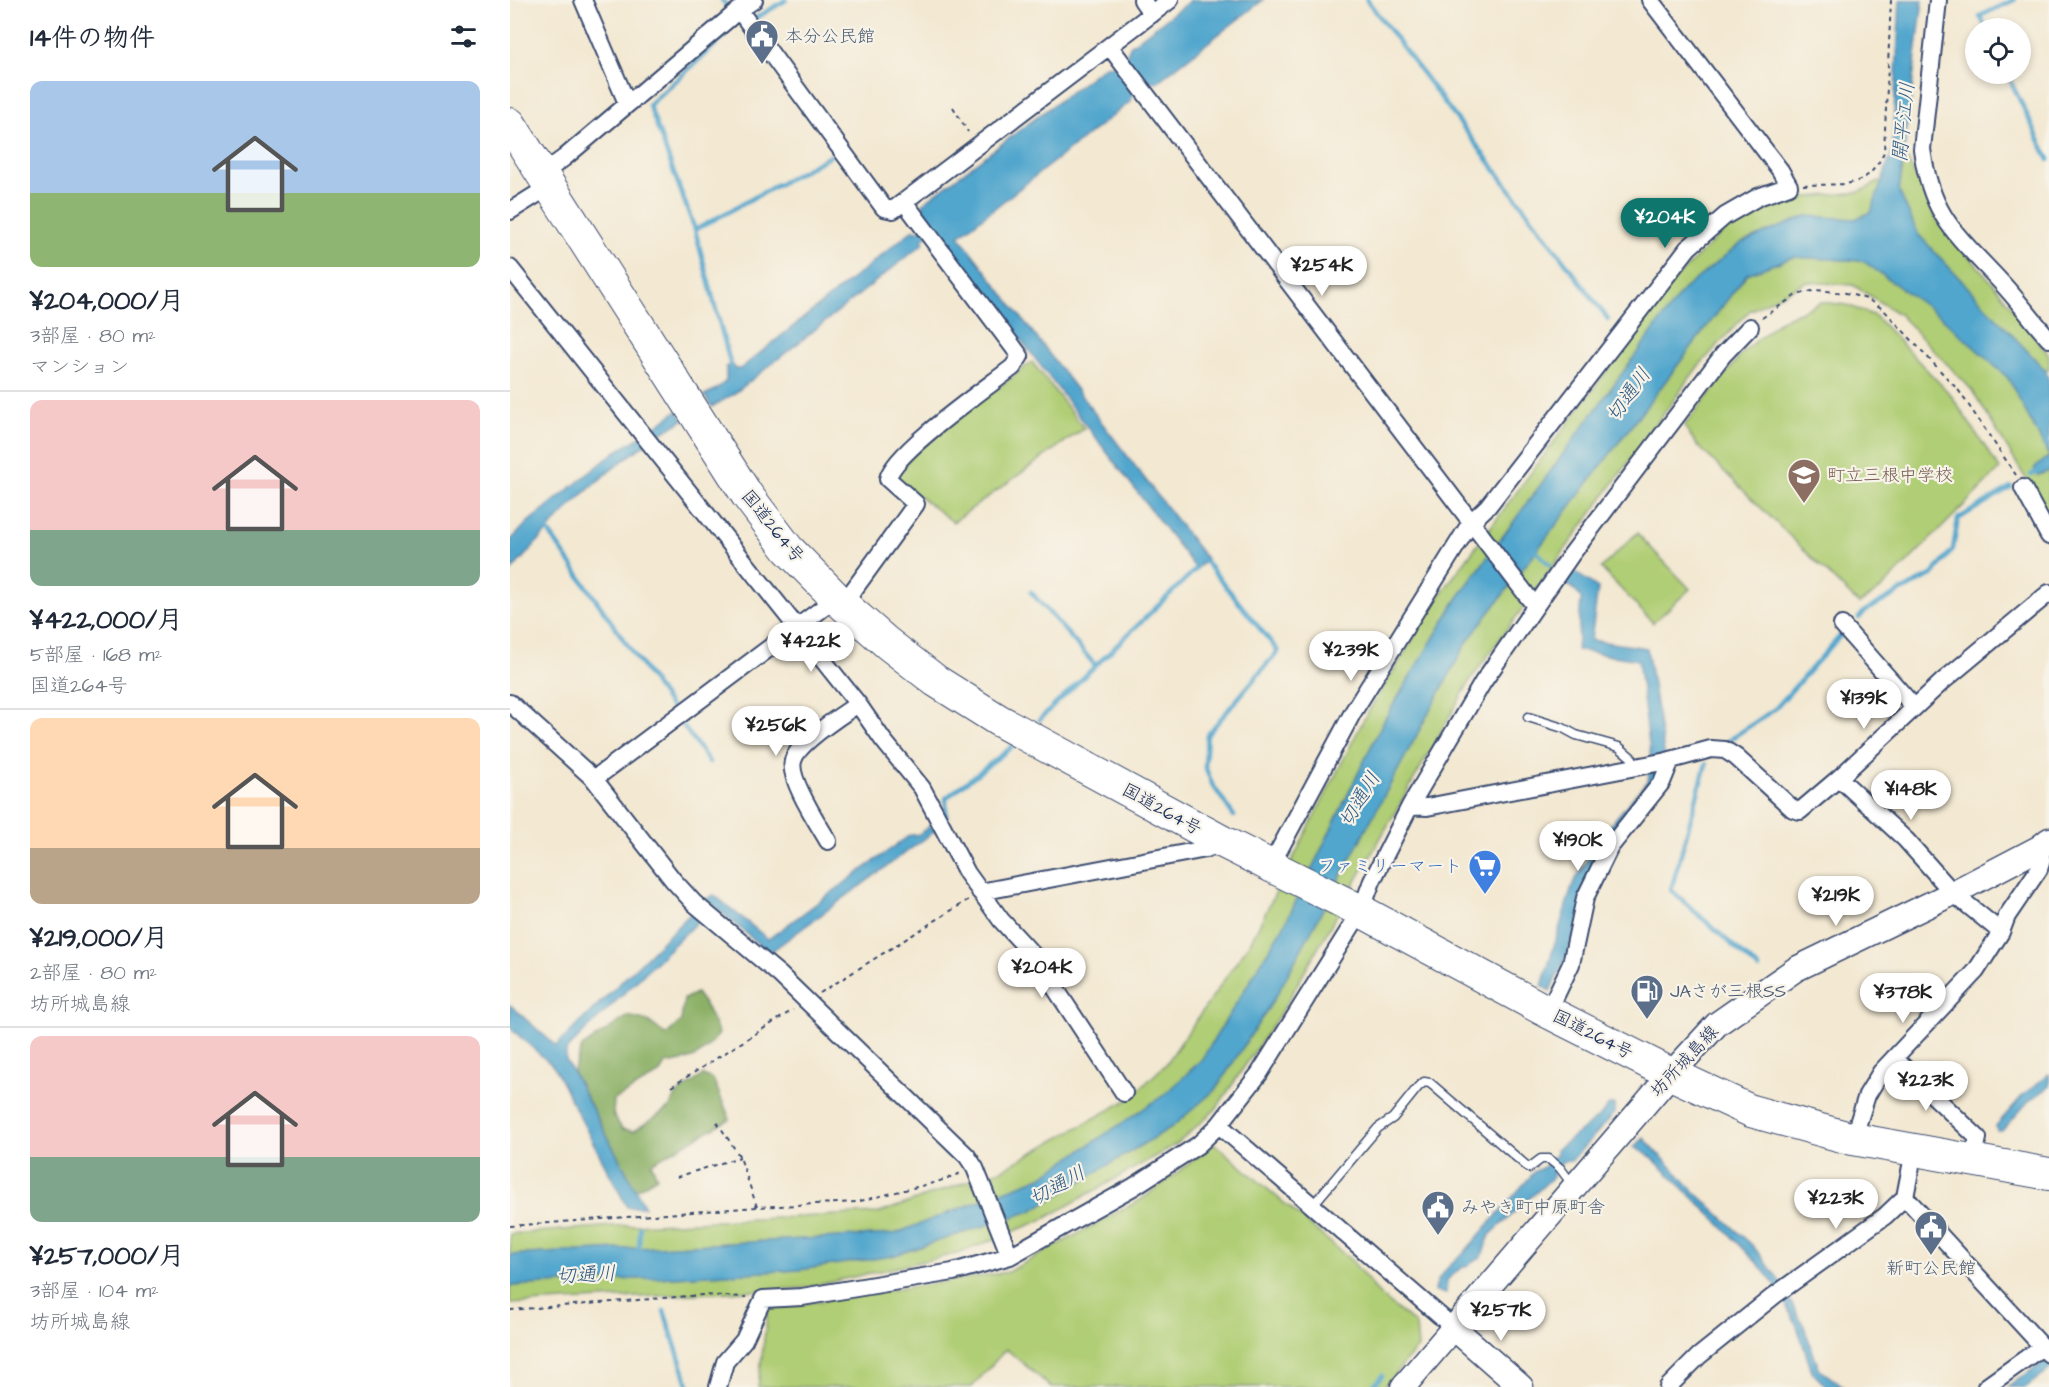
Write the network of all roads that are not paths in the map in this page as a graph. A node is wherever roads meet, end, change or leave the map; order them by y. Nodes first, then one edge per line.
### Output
1 (583, 0) edge
2 (754, 0) edge
3 (1142, 0) edge
4 (1170, 0) edge
5 (1650, 0) edge
6 (1938, 0) edge
7 (739, 10) junction
8 (1152, 14) junction
9 (1113, 51) junction
10 (627, 103) junction
11 (510, 124) edge
12 (546, 180) junction
13 (905, 203) junction
14 (510, 212) edge
15 (510, 268) edge
16 (1750, 327) road end
17 (2049, 339) edge
18 (2023, 488) road end
19 (1473, 525) junction
20 (2049, 536) edge
21 (2049, 593) edge
22 (840, 602) junction
23 (1534, 604) junction
24 (1842, 625) dead end
25 (797, 628) junction
26 (510, 703) edge
27 (858, 704) junction
28 (1914, 707) junction
29 (1528, 717) dead end
30 (1669, 761) junction
31 (1640, 767) junction
32 (1839, 778) junction
33 (594, 779) junction
34 (1410, 806) junction
35 (828, 841) dead end
36 (1223, 842) junction
37 (2044, 844) edge
38 (1271, 865) junction
39 (980, 892) junction
40 (1953, 893) junction
41 (1357, 909) junction
42 (2001, 932) junction
43 (1548, 1012) junction
44 (1894, 1058) junction
45 (1671, 1074) junction
46 (1124, 1093) dead end
47 (1219, 1125) junction
48 (1853, 1139) junction
49 (1914, 1151) junction
50 (1973, 1161) junction
51 (2049, 1174) edge
52 (1567, 1178) junction
53 (1905, 1197) junction
54 (1312, 1206) junction
55 (1008, 1252) junction
56 (1454, 1328) junction
57 (2045, 1351) edge
58 (718, 1387) edge
59 (1403, 1387) edge
60 (1521, 1387) edge
61 (1668, 1387) edge
62 (1986, 1387) edge

1 - 10 street
2 - 7 street
3 - 8 street
4 - 8 street
5 - 19 street
6 - 17 street
7 - 10 street
7 - 13 street
8 - 9 street
9 - 13 street
9 - 19 street
10 - 12 street
11 - 12 highway, 国道264号
12 - 14 street
12 - 22 highway, 国道264号
13 - 22 street
15 - 25 street
16 - 23 street
18 - 20 street
19 - 23 street
19 - 38 street
21 - 28 street
22 - 25 street
22 - 36 highway, 国道264号
23 - 34 street
24 - 28 street
25 - 27 street
25 - 33 street
26 - 33 street
27 - 35 street
27 - 39 street
28 - 32 street
29 - 31 lane
30 - 31 street
30 - 32 street
30 - 43 street
31 - 34 street
32 - 40 street
33 - 55 street
34 - 41 street
36 - 38 highway, 国道264号
36 - 39 street
37 - 40 main road, 坊所城島線
37 - 42 street
38 - 41 highway, 国道264号
39 - 46 street
40 - 42 street
40 - 45 main road, 坊所城島線
41 - 43 highway, 国道264号
41 - 47 street
42 - 44 street
43 - 45 highway, 国道264号
44 - 48 street
44 - 50 street
45 - 48 highway, 国道264号
45 - 52 main road, 坊所城島線
47 - 54 street
47 - 55 street
48 - 49 highway, 国道264号
49 - 50 highway, 国道264号
49 - 53 street
50 - 51 highway, 国道264号
52 - 54 lane
52 - 56 main road, 坊所城島線
53 - 57 street
53 - 61 street
54 - 56 street
55 - 58 street
56 - 59 main road, 坊所城島線
56 - 60 main road
57 - 62 street

